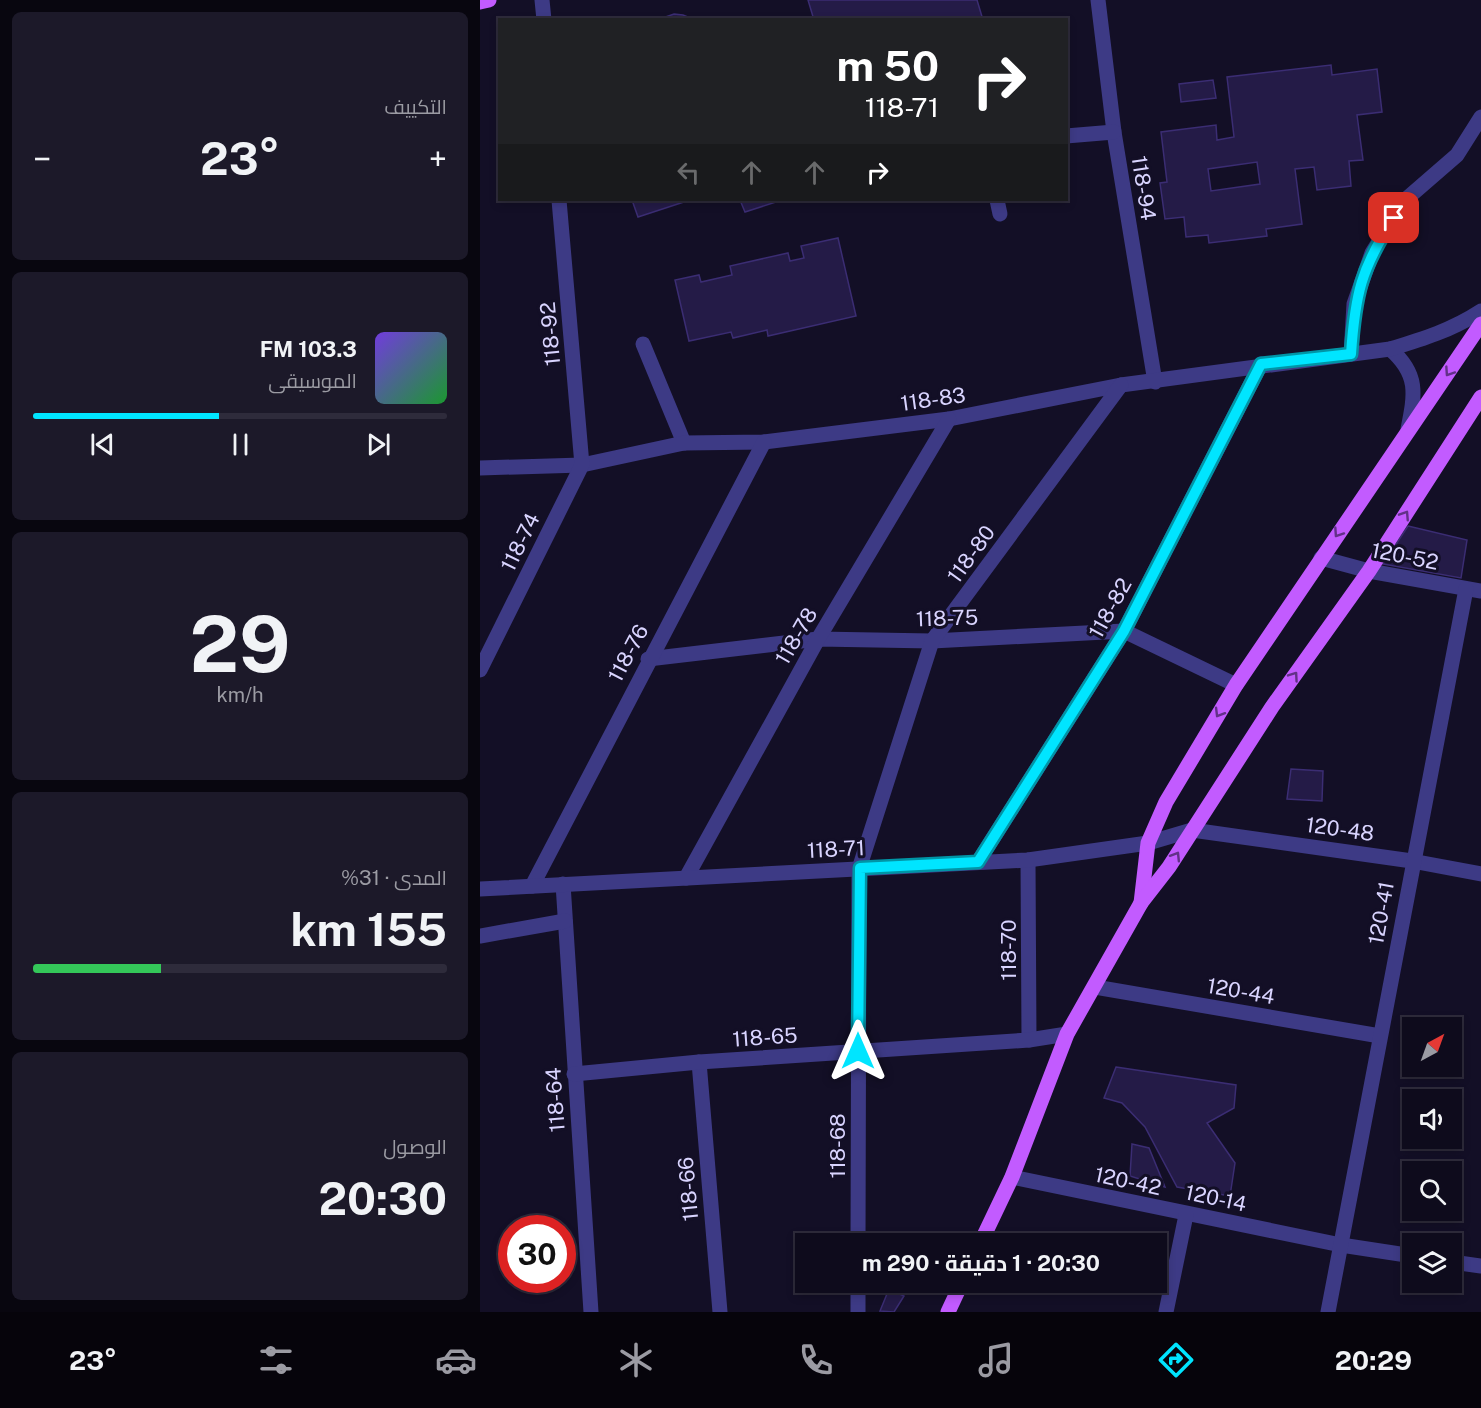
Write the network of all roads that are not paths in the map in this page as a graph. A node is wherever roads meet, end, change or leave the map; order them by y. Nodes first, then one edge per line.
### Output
1 (489, 0) edge
2 (542, 0) edge
3 (1098, 0) edge
4 (480, 2) edge
5 (544, 18) edge
6 (1481, 117) edge
7 (1114, 132) junction
8 (1068, 136) edge
9 (559, 201) edge
10 (1481, 311) edge
11 (1481, 324) edge
12 (643, 344) dead end
13 (1390, 349) junction
14 (1351, 354) junction
15 (1261, 364) junction
16 (1155, 382) junction
17 (1120, 386) junction
18 (1480, 399) edge
19 (949, 419) junction
20 (1408, 429) junction
21 (764, 442) junction
22 (684, 443) junction
23 (582, 465) junction
24 (480, 468) edge
25 (1321, 558) junction
26 (1369, 571) junction
27 (1473, 590) edge
28 (1124, 631) junction
29 (818, 639) junction
30 (932, 641) junction
31 (648, 659) junction
32 (480, 669) edge
33 (1236, 685) junction
34 (1192, 830) junction
35 (1148, 843) junction
36 (1028, 860) junction
37 (1412, 861) junction
38 (978, 862) junction
39 (860, 868) junction
40 (1481, 874) edge
41 (686, 878) junction
42 (563, 884) junction
43 (532, 886) junction
44 (480, 889) edge
45 (1141, 903) junction
46 (565, 921) junction
47 (480, 936) edge
48 (1095, 987) junction
49 (1067, 1034) junction
50 (1380, 1036) junction
51 (1029, 1040) junction
52 (858, 1051) junction
53 (699, 1062) junction
54 (574, 1074) junction
55 (1012, 1177) junction
56 (1186, 1215) junction
57 (858, 1233) edge
58 (985, 1233) edge
59 (1341, 1245) junction
60 (1402, 1254) edge
61 (1462, 1263) edge
62 (1481, 1266) edge
63 (858, 1293) edge
64 (957, 1293) edge
65 (591, 1312) edge
66 (720, 1312) edge
67 (858, 1312) edge
68 (948, 1312) edge
69 (1166, 1312) edge
70 (1328, 1312) edge

1 - 4 main road
2 - 5 street
3 - 7 street, 118-94
6 - 14 street
7 - 8 street
7 - 16 street, 118-94
9 - 23 street, 118-92
10 - 13 street, 118-83
11 -> 20 main road
12 - 22 street
13 - 14 street, 118-83
13 - 20 street
14 - 15 street, 118-83
15 - 16 street, 118-83
15 - 28 street, 118-82
16 - 17 street, 118-83
17 - 19 street, 118-83
17 - 30 street, 118-80
26 -> 18 main road
19 - 21 street, 118-83
19 - 29 street, 118-78
20 -> 25 main road
21 - 22 street, 118-83
21 - 31 street, 118-76
22 - 23 street, 118-83
23 - 24 street, 118-83
23 - 32 street, 118-74
25 - 26 street, 120-52
25 - 33 main road
26 - 27 street, 120-52
34 -> 26 main road
27 - 37 street, 120-41
28 - 30 street, 118-75
28 - 33 street, 118-75
28 - 38 street, 118-82
29 - 30 street, 118-75
29 - 31 street, 118-75
29 - 41 street, 118-78
30 - 39 street, 118-80
31 - 43 street, 118-76
33 -> 35 main road
34 - 35 street, 118-71
34 - 37 street, 120-48
45 -> 34 main road
35 - 36 street, 118-71
35 - 45 main road
36 - 38 street, 118-71
36 - 51 street, 118-70
37 - 40 street, 120-48
37 - 50 street, 120-41
38 - 39 street, 118-71
39 - 41 street, 118-71
39 - 52 street, 118-68
41 - 42 street, 118-71
42 - 43 street, 118-71
42 - 46 street, 118-64
43 - 44 street, 118-71
45 - 48 main road
46 - 47 street
46 - 54 street, 118-64
48 - 49 main road
48 - 50 street, 120-44
49 - 51 street, 118-65
49 - 55 main road
50 - 59 street, 120-41
51 - 52 street, 118-65
52 - 53 street, 118-65
52 - 57 street, 118-68
53 - 54 street, 118-65
53 - 66 street, 118-66
54 - 65 street, 118-64
55 - 56 street, 120-42
55 - 58 main road
55 - 59 street, 120-14
56 - 59 street, 120-42
56 - 69 street
59 - 60 street, 120-14
59 - 70 street, 120-41
61 - 62 street
63 - 67 street
64 - 68 main road

